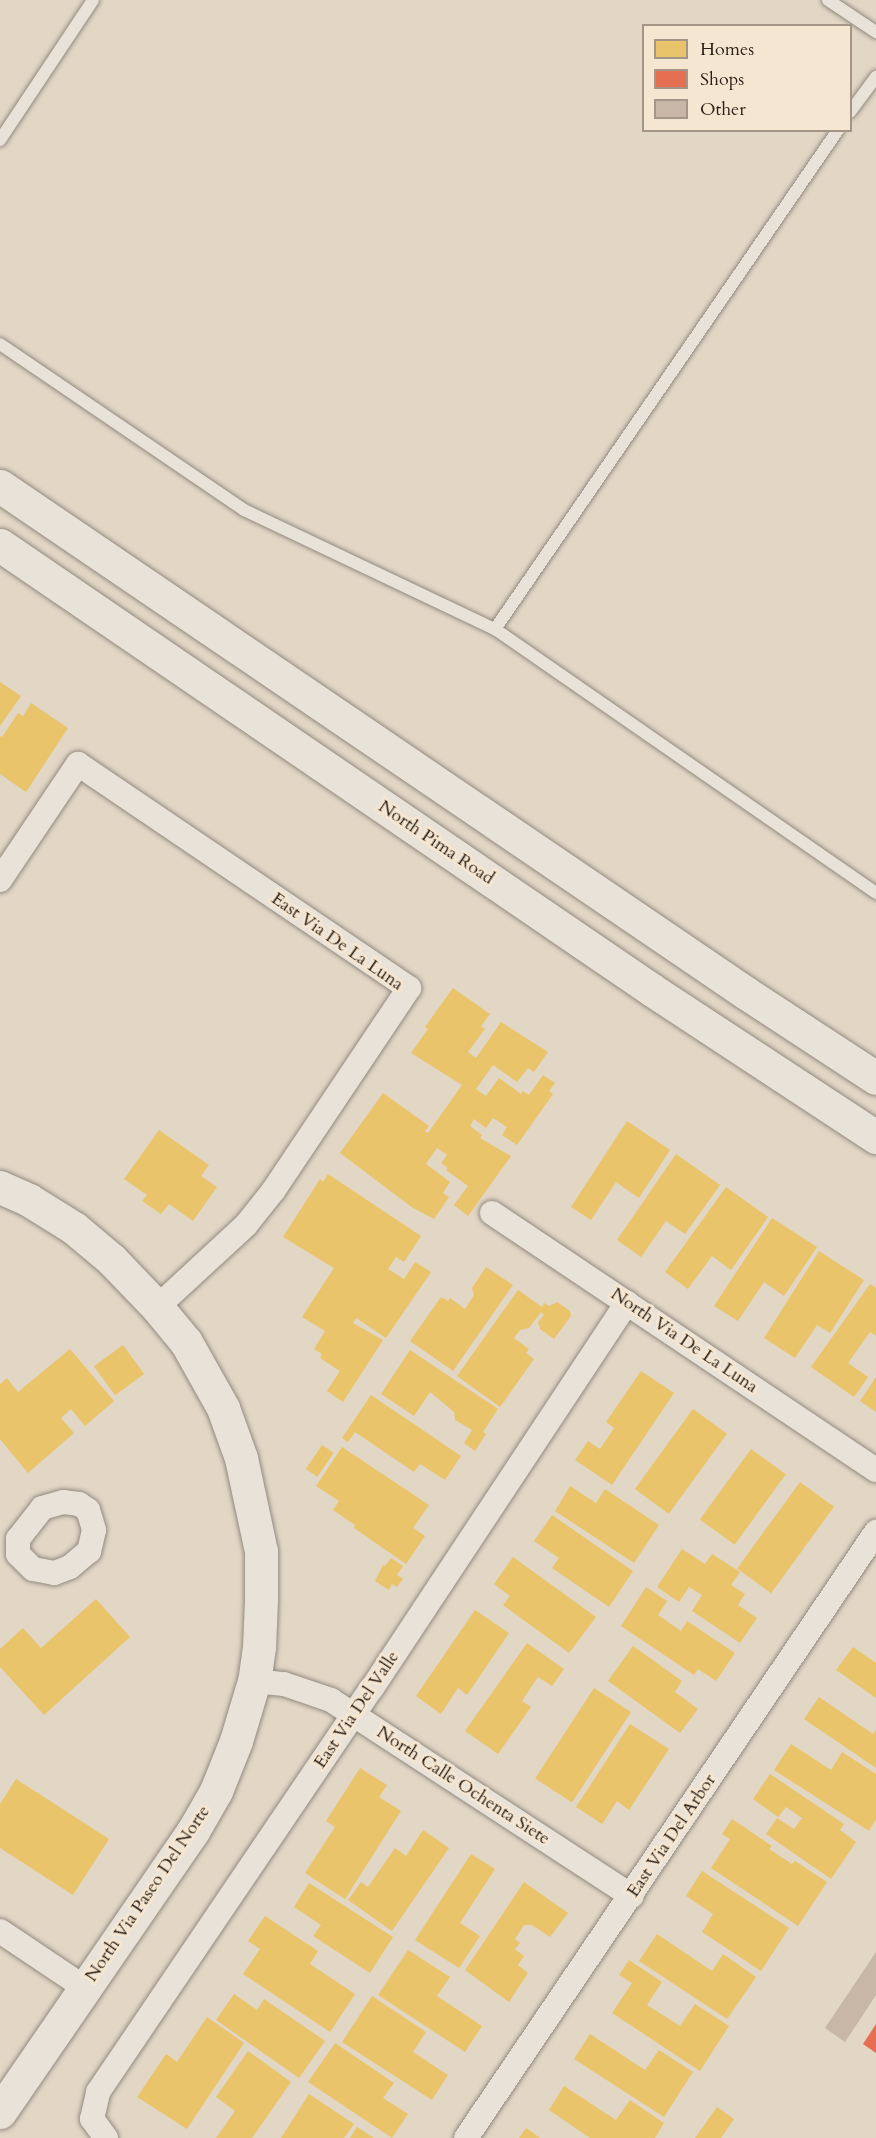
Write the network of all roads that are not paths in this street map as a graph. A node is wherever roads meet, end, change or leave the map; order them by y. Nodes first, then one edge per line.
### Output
1 (93, 0) edge
2 (828, 0) edge
3 (876, 32) edge
4 (876, 77) edge
5 (852, 109) edge
6 (837, 132) edge
7 (0, 140) edge
8 (0, 344) edge
9 (0, 486) edge
10 (0, 545) edge
11 (495, 629) junction
12 (0, 880) edge
13 (876, 893) edge
14 (876, 1078) edge
15 (876, 1137) edge
16 (0, 1187) edge
17 (492, 1213) dead end
18 (627, 1303) junction
19 (157, 1307) junction
20 (876, 1470) edge
21 (876, 1532) edge
22 (254, 1681) junction
23 (354, 1715) junction
24 (632, 1896) junction
25 (0, 1931) edge
26 (85, 1988) junction
27 (0, 2112) edge
28 (99, 2128) edge
29 (466, 2138) edge

1 - 7 lane
2 - 3 lane
4 - 5 lane
6 - 11 lane
8 - 11 lane
9 - 14 main road
10 - 15 main road, North Pima Road
11 - 13 lane
12 - 19 street, East Via De La Luna
16 - 19 main road, North Via Paseo Del Norte
17 - 18 street, North Via De La Luna
18 - 20 street, North Via De La Luna
18 - 23 street, East Via Del Valle
19 - 22 main road, North Via Paseo Del Norte
21 - 24 street, East Via Del Arbor
22 - 23 street, North Calle Ochenta Siete
22 - 26 main road, North Via Paseo Del Norte
23 - 24 street, North Calle Ochenta Siete
23 - 28 street, East Via Del Valle
24 - 29 street, East Via Del Arbor
25 - 26 street
26 - 27 main road, North Via Paseo Del Norte

